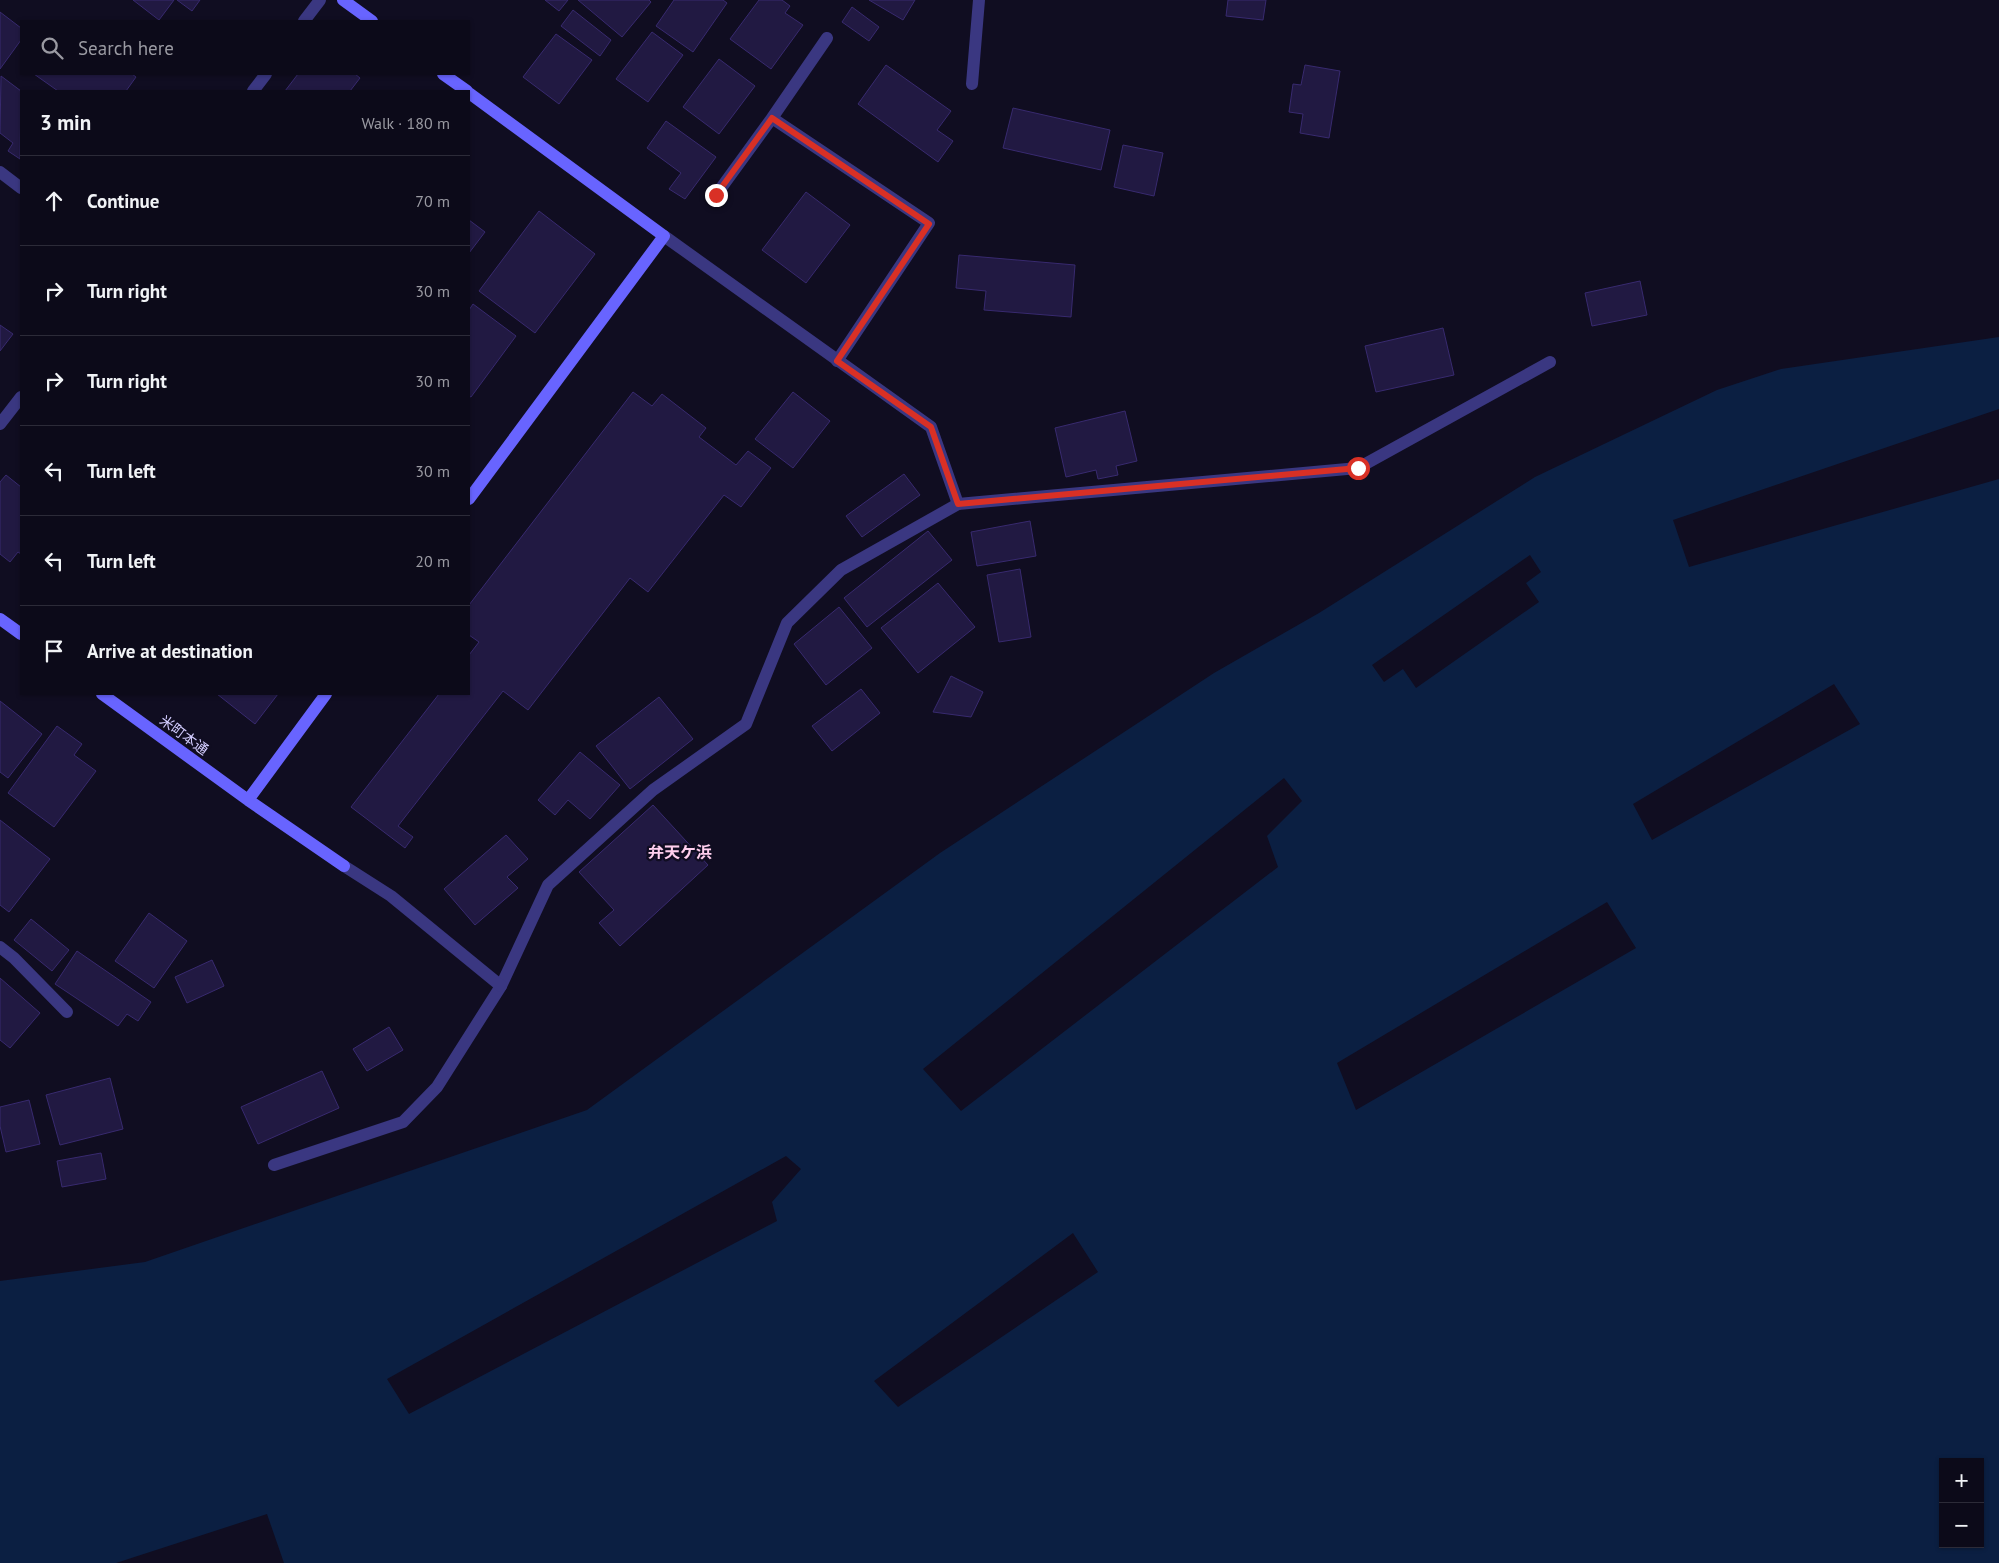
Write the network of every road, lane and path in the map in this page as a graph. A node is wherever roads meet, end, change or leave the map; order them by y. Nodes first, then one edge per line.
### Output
1 (320, 0) edge
2 (343, 0) edge
3 (980, 0) edge
4 (305, 20) edge
5 (371, 20) edge
6 (827, 38) dead end
7 (265, 75) edge
8 (444, 75) edge
9 (972, 84) dead end
10 (254, 90) edge
11 (465, 90) edge
12 (470, 93) edge
13 (772, 118) junction
14 (0, 172) edge
15 (20, 187) edge
16 (716, 195) dead end
17 (664, 236) junction
18 (837, 361) junction
19 (1550, 362) dead end
20 (20, 398) edge
21 (0, 424) edge
22 (470, 498) edge
23 (958, 504) junction
24 (0, 619) edge
25 (20, 633) edge
26 (103, 695) edge
27 (325, 695) edge
28 (248, 800) junction
29 (0, 947) edge
30 (500, 986) junction
31 (67, 1012) dead end
32 (274, 1165) dead end

1 - 4 street
2 - 5 street
3 - 9 street
6 - 13 street
7 - 10 street
8 - 11 street
12 - 17 street
13 - 16 street
13 - 18 street
14 - 15 street
17 - 18 street
17 - 22 street
18 - 23 street
19 - 23 street
20 - 21 street
23 - 30 street
24 - 25 street
26 - 28 street, 米町本通
27 - 28 street
28 - 30 street, 米町本通
29 - 31 street
30 - 32 street

